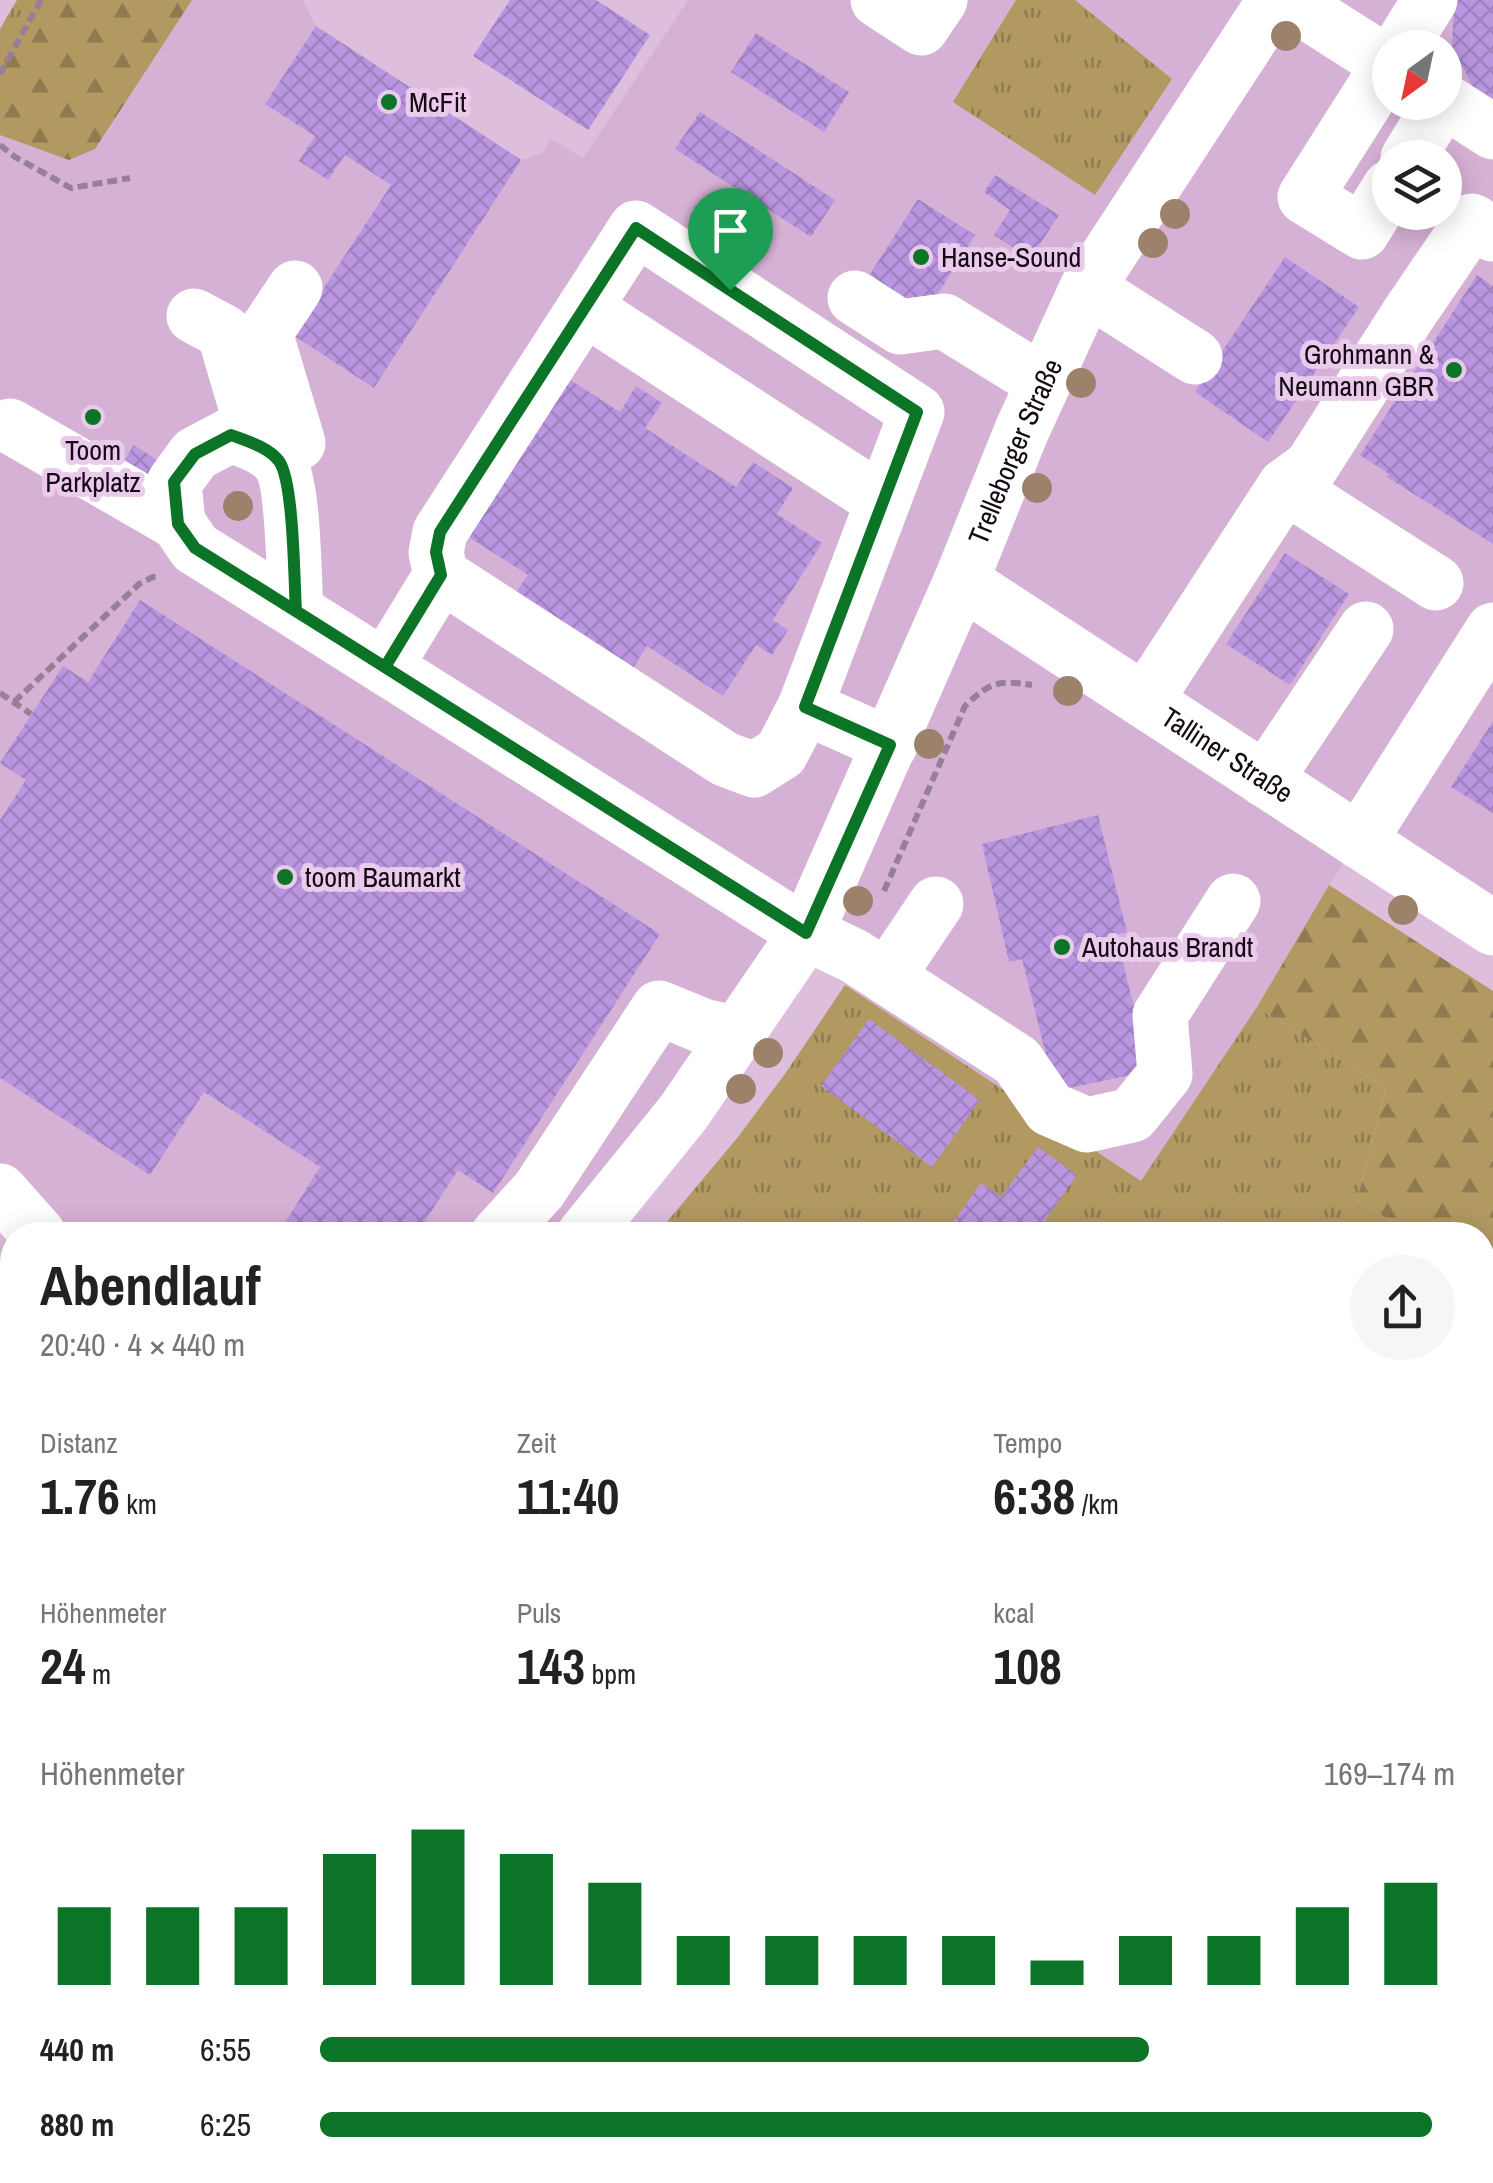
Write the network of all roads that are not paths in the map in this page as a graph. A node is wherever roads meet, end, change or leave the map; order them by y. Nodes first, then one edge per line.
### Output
1 (878, 0) edge
2 (940, 0) edge
3 (1275, 0) edge
4 (1288, 0) edge
5 (1430, 0) edge
6 (1411, 30) edge
7 (1372, 53) edge
8 (1372, 92) edge
9 (1462, 113) edge
10 (1493, 132) edge
11 (1372, 216) edge
12 (1493, 234) edge
13 (295, 288) dead end
14 (1087, 288) junction
15 (855, 298) dead end
16 (586, 309) junction
17 (194, 316) dead end
18 (1196, 357) dead end
19 (1043, 382) junction
20 (10, 426) dead end
21 (277, 443) junction
22 (1284, 486) junction
23 (882, 501) junction
24 (175, 550) junction
25 (441, 575) junction
26 (961, 582) junction
27 (1436, 583) dead end
28 (296, 611) junction
29 (1366, 629) dead end
30 (1493, 630) edge
31 (385, 667) junction
32 (1144, 701) junction
33 (805, 707) junction
34 (890, 745) junction
35 (1265, 780) junction
36 (1359, 840) junction
37 (1233, 900) dead end
38 (936, 904) dead end
39 (1493, 928) edge
40 (806, 933) junction
41 (871, 966) junction
42 (737, 1034) junction
43 (0, 1191) edge
44 (27, 1222) edge
45 (510, 1222) edge
46 (608, 1222) edge

1 - 2 street
3 - 14 street, Trelleborger Straße
4 - 7 street
5 - 6 street
8 - 11 street
9 - 10 street
12 - 22 street
13 - 21 street
14 - 18 street
14 - 19 street, Trelleborger Straße
15 - 19 street
16 - 23 street
16 - 23 street
16 - 25 street
17 - 21 street
19 - 26 street, Trelleborger Straße
20 - 24 street
21 - 24 street
21 - 28 street
22 - 27 street
22 - 32 street
23 - 33 street
24 - 28 street
25 - 31 street
25 - 33 street
26 - 32 street, Talliner Straße
26 - 34 street, Trelleborger Straße
28 - 31 street
29 - 35 street
30 - 36 street
31 - 40 street
32 - 35 street, Talliner Straße
33 - 34 street
34 - 40 street, Trelleborger Straße
35 - 36 street, Talliner Straße
36 - 39 street, Talliner Straße
37 - 41 street
38 - 41 street
40 - 41 street
40 - 42 street, Trelleborger Straße
42 - 45 street
42 - 46 street, Trelleborger Straße
43 - 44 street

